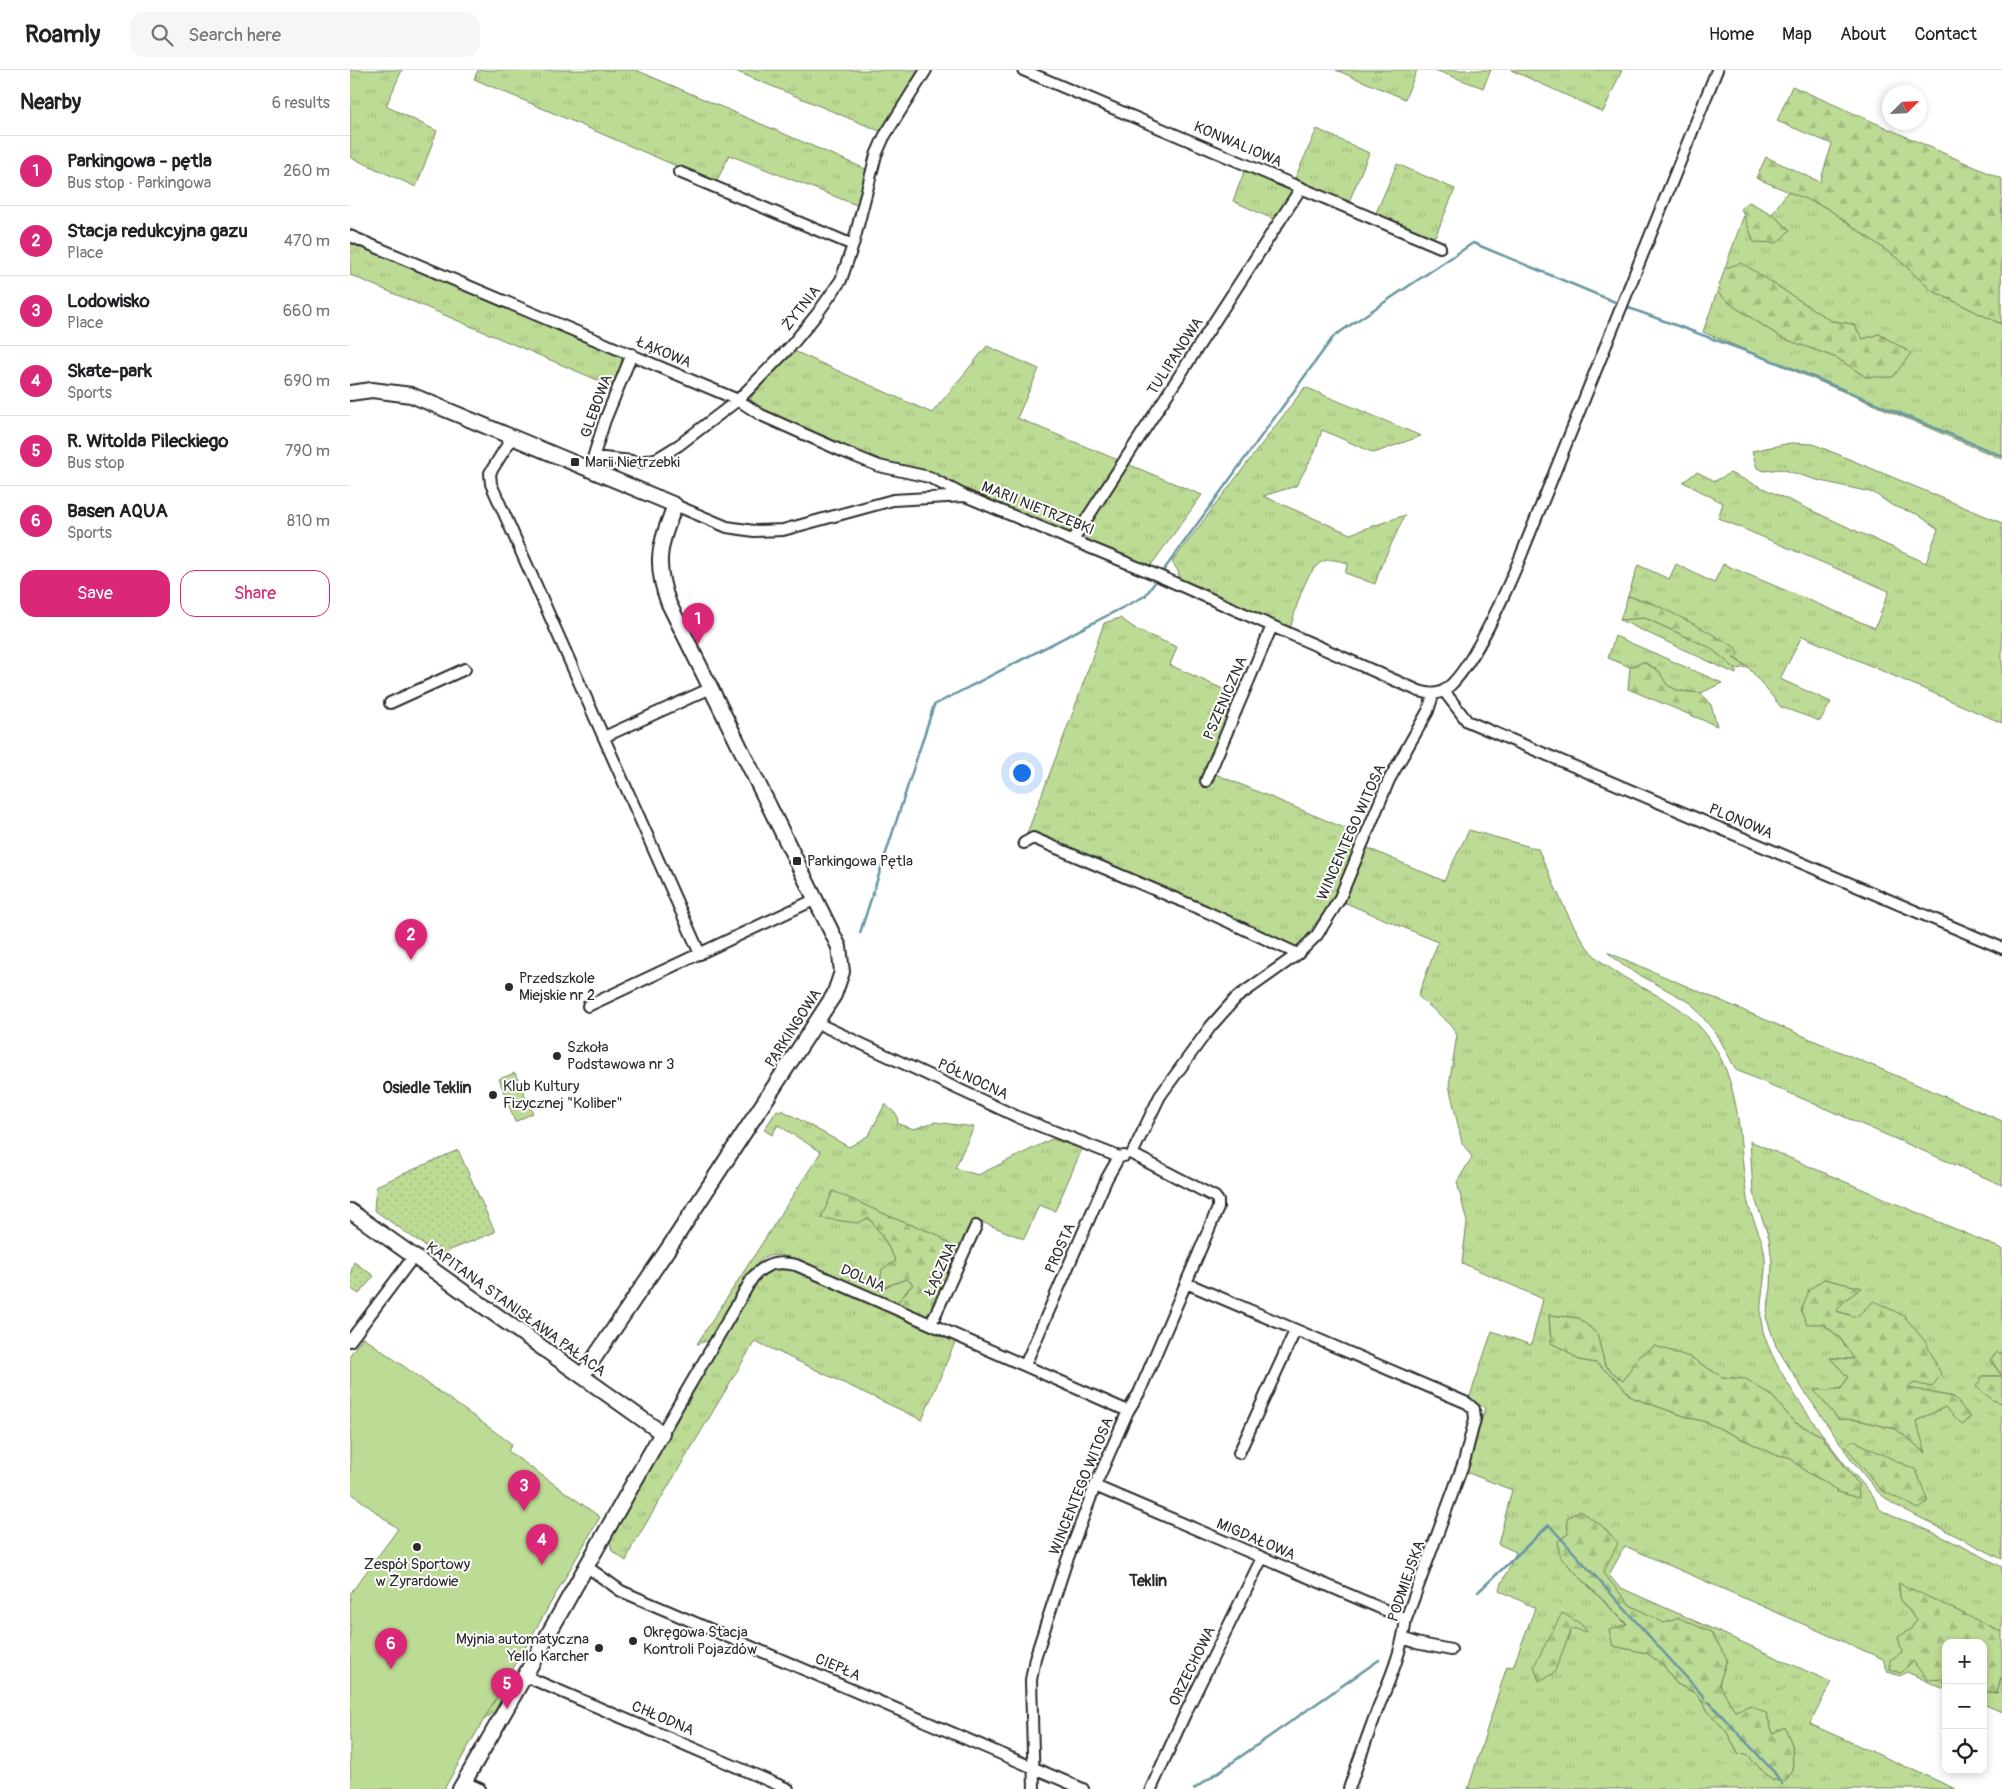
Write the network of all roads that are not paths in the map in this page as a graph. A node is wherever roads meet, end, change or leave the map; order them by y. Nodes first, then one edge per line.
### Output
1 (926, 70) edge
2 (1023, 70) edge
3 (1717, 70) edge
4 (680, 172) dead end
5 (1301, 188) junction
6 (350, 236) edge
7 (853, 245) junction
8 (1440, 247) dead end
9 (632, 354) junction
10 (350, 393) edge
11 (738, 400) junction
12 (513, 436) junction
13 (592, 463) junction
14 (965, 496) junction
15 (675, 505) junction
16 (1073, 540) junction
17 (1272, 626) junction
18 (465, 669) dead end
19 (711, 688) junction
20 (1444, 691) junction
21 (1433, 695) junction
22 (390, 703) dead end
23 (604, 737) junction
24 (1206, 781) dead end
25 (1024, 843) dead end
26 (816, 899) junction
27 (2002, 948) edge
28 (700, 954) junction
29 (1298, 954) junction
30 (588, 1006) dead end
31 (817, 1023) junction
32 (1132, 1154) junction
33 (1118, 1157) junction
34 (350, 1211) edge
35 (976, 1226) dead end
36 (412, 1254) junction
37 (1186, 1283) junction
38 (369, 1311) junction
39 (931, 1324) junction
40 (1295, 1331) junction
41 (350, 1332) edge
42 (350, 1341) edge
43 (1025, 1365) junction
44 (582, 1376) junction
45 (1128, 1411) junction
46 (662, 1433) junction
47 (1239, 1453) dead end
48 (1095, 1486) junction
49 (1262, 1558) junction
50 (586, 1566) junction
51 (1406, 1619) junction
52 (1404, 1638) junction
53 (1451, 1650) dead end
54 (525, 1676) junction
55 (1033, 1767) junction
56 (462, 1786) edge
57 (480, 1789) edge
58 (788, 1789) edge
59 (1034, 1789) edge
60 (1083, 1789) edge
61 (1151, 1789) edge
62 (1349, 1789) edge

1 - 7 street, ŻYTNIA
2 - 5 street, KONWALIOWA
3 - 20 street
4 - 7 street
5 - 8 street, KONWALIOWA
5 - 16 street, TULIPANOWA
6 - 9 street, ŁĄKOWA
7 - 11 street, ŻYTNIA
9 - 11 street, ŁĄKOWA
9 - 13 street, GLEBOWA
10 - 12 street, MARII NIETRZEBKI
11 - 13 street, ŻYTNIA
11 - 14 street, ŁĄKOWA
12 - 13 street, MARII NIETRZEBKI
12 - 23 street
13 - 15 street, MARII NIETRZEBKI
14 - 15 street, MARII NIETRZEBKI
14 - 16 street, MARII NIETRZEBKI
15 - 19 street, PARKINGOWA
16 - 17 street, MARII NIETRZEBKI
17 - 21 street, MARII NIETRZEBKI
17 - 24 street, PSZENICZNA
18 - 22 street
19 - 23 street
19 - 26 street, PARKINGOWA
20 - 21 street
20 - 27 street, PLONOWA
21 - 29 street, WINCENTEGO WITOSA
23 - 28 street
25 - 29 street
26 - 28 street
26 - 31 street, PARKINGOWA
28 - 30 street
29 - 32 street, WINCENTEGO WITOSA
31 - 33 street, PÓŁNOCNA
31 - 44 street, PARKINGOWA
32 - 33 street
32 - 37 street, WINCENTEGO WITOSA
33 - 43 street, PROSTA
34 - 36 street, KAPITANA STANISŁAWA PAŁACA
35 - 39 street, ŁĄCZNA
36 - 38 street
36 - 44 street, KAPITANA STANISŁAWA PAŁACA
37 - 40 street
37 - 45 street, WINCENTEGO WITOSA
38 - 41 street
38 - 42 street
39 - 43 street, DOLNA
39 - 46 street, DOLNA
40 - 47 street
40 - 51 street, PODMIEJSKA
43 - 45 street, DOLNA
44 - 46 street, KAPITANA STANISŁAWA PAŁACA
45 - 48 street, WINCENTEGO WITOSA
46 - 50 street
48 - 49 street, MIGDAŁOWA
48 - 55 street, WINCENTEGO WITOSA
49 - 51 street, MIGDAŁOWA
49 - 61 street, ORZECHOWA
50 - 54 street
50 - 55 street, CIEPŁA
51 - 52 street, PODMIEJSKA
52 - 53 street
52 - 62 street, PODMIEJSKA
54 - 56 street
54 - 58 street, CHŁODNA
55 - 59 street, WINCENTEGO WITOSA
55 - 60 street, CIEPŁA
56 - 57 street

